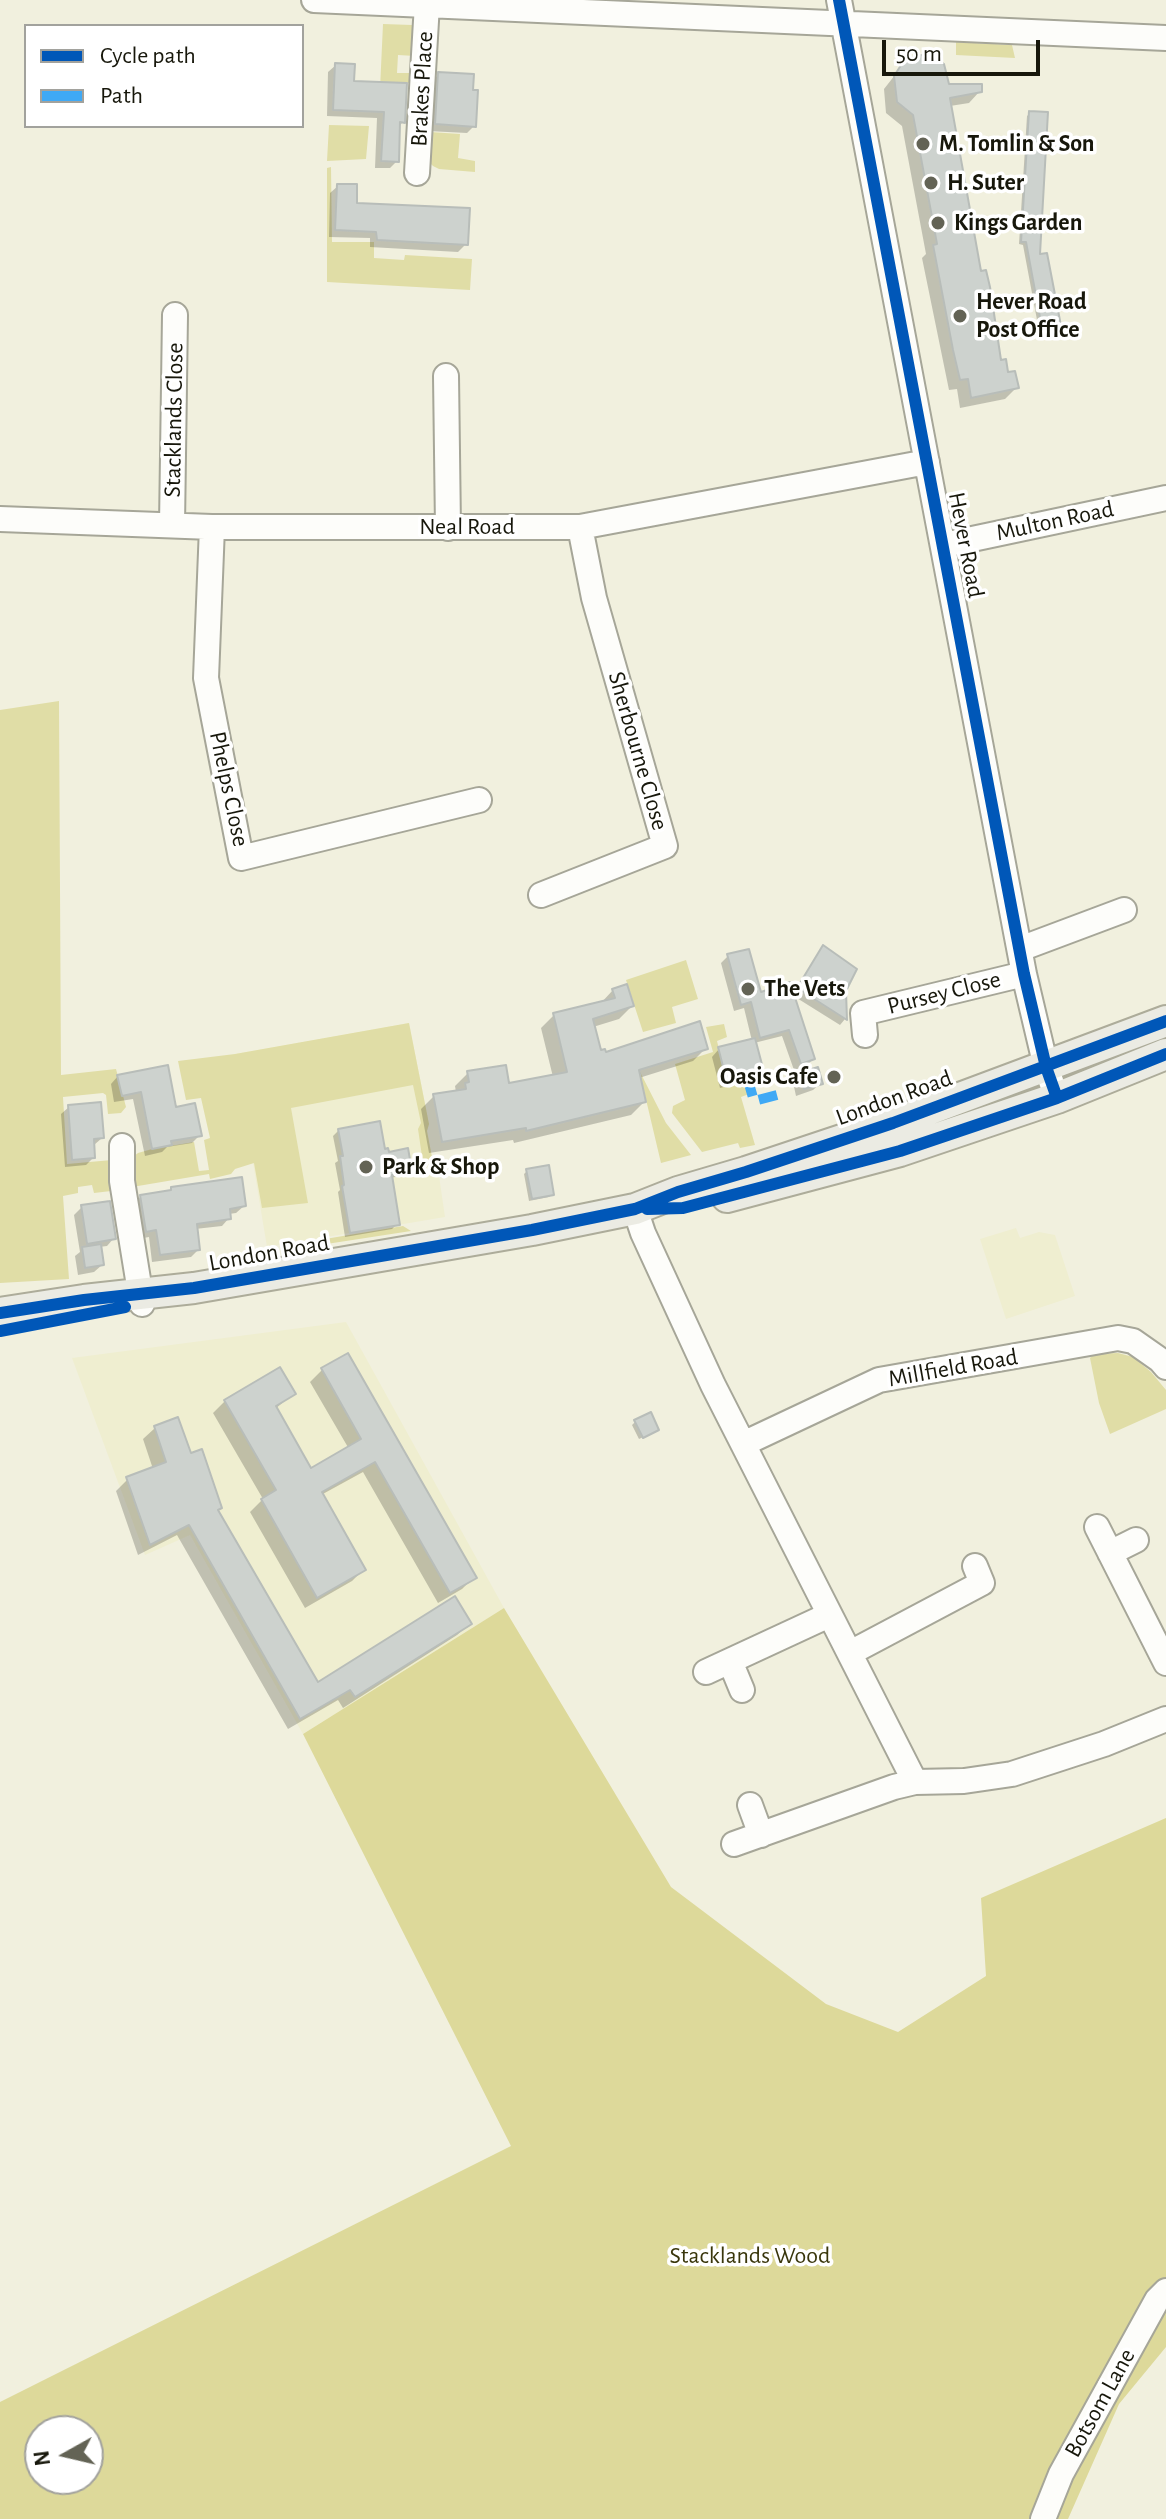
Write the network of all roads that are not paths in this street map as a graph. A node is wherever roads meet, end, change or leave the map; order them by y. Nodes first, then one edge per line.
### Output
1 (314, 0) edge
2 (839, 0) edge
3 (427, 4) junction
4 (844, 25) junction
5 (1166, 38) edge
6 (417, 173) dead end
7 (175, 315) dead end
8 (446, 376) dead end
9 (927, 462) junction
10 (1166, 498) edge
11 (0, 519) edge
12 (172, 525) junction
13 (212, 527) junction
14 (580, 527) junction
15 (448, 528) junction
16 (944, 545) junction
17 (479, 800) dead end
18 (541, 895) dead end
19 (1124, 910) dead end
20 (1020, 949) junction
21 (1024, 974) junction
22 (863, 1014) dead end
23 (1166, 1021) edge
24 (1166, 1054) edge
25 (1046, 1067) junction
26 (1057, 1098) junction
27 (122, 1146) dead end
28 (635, 1209) junction
29 (140, 1298) junction
30 (0, 1313) edge
31 (0, 1331) edge
32 (1166, 1367) edge
33 (743, 1444) junction
34 (1097, 1527) dead end
35 (1136, 1540) dead end
36 (1110, 1553) junction
37 (975, 1566) dead end
38 (829, 1615) junction
39 (850, 1653) junction
40 (730, 1661) junction
41 (1166, 1663) edge
42 (706, 1672) dead end
43 (742, 1690) dead end
44 (1166, 1719) edge
45 (915, 1782) junction
46 (750, 1805) dead end
47 (761, 1835) junction
48 (734, 1844) dead end
49 (1166, 2291) edge
50 (1043, 2519) edge

1 - 3 street
2 - 4 street, Hever Road
3 - 4 street
3 - 6 street, Brakes Place
4 - 5 street
4 - 9 street, Hever Road
7 - 12 street, Stacklands Close
8 - 15 street
9 - 14 street, Neal Road
9 - 16 street, Hever Road
10 - 16 street, Multon Road
11 - 12 street, Neal Road
12 - 13 street, Neal Road
13 - 15 street, Neal Road
13 - 17 street, Phelps Close
14 - 15 street, Neal Road
14 - 18 street, Sherbourne Close
16 - 20 street, Hever Road
19 - 20 street
20 - 21 street, Hever Road
21 - 22 street, Pursey Close
21 - 25 street, Hever Road
23 - 25 main road, London Road
24 - 26 main road, London Road
25 - 26 street, Hever Road
25 - 28 main road, London Road
26 - 28 main road, London Road
27 - 29 street
28 - 29 main road, London Road
28 - 33 street
29 - 30 main road, London Road
29 - 31 main road, London Road
32 - 33 street, Millfield Road
33 - 38 street
34 - 36 street
35 - 36 street
36 - 41 street
37 - 39 street
38 - 39 street
38 - 40 street
39 - 45 street
40 - 42 street
40 - 43 street
44 - 45 street
45 - 47 street
46 - 47 street
47 - 48 street
49 - 50 street, Botsom Lane

